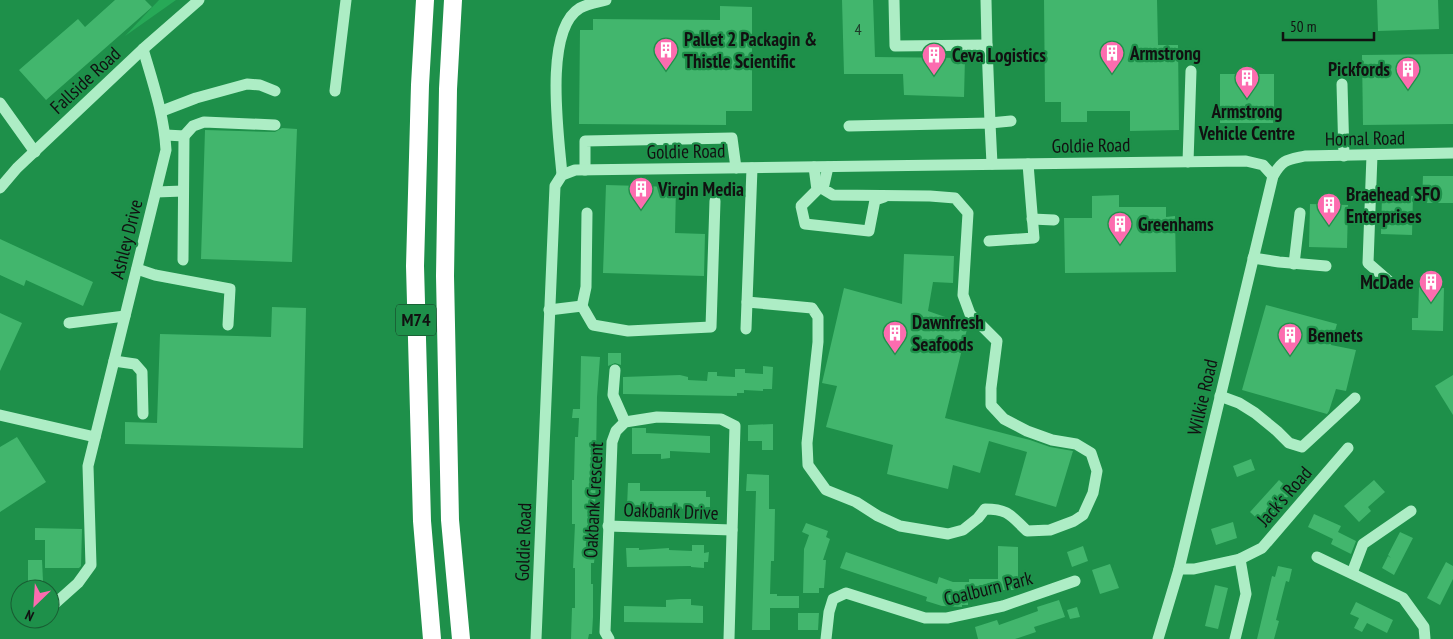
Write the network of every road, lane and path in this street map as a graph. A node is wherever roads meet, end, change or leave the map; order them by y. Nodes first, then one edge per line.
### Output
1 (199, 0) edge
2 (346, 0) edge
3 (425, 0) edge
4 (453, 0) edge
5 (606, 0) edge
6 (894, 0) edge
7 (986, 0) edge
8 (987, 45) junction
9 (143, 49) junction
10 (1191, 71) dead end
11 (1342, 84) dead end
12 (275, 91) dead end
13 (335, 92) dead end
14 (0, 102) edge
15 (162, 111) junction
16 (1011, 120) dead end
17 (990, 123) junction
18 (275, 124) dead end
19 (849, 126) dead end
20 (166, 135) junction
21 (184, 136) junction
22 (35, 152) junction
23 (1453, 153) edge
24 (1372, 155) junction
25 (1344, 156) junction
26 (1188, 162) junction
27 (992, 164) junction
28 (1028, 164) junction
29 (1280, 164) joint
30 (814, 167) junction
31 (828, 167) junction
32 (736, 168) junction
33 (752, 168) junction
34 (585, 170) junction
35 (562, 175) junction
36 (1273, 176) junction
37 (0, 188) edge
38 (156, 192) junction
39 (184, 192) junction
40 (891, 196) junction
41 (715, 201) dead end
42 (587, 213) dead end
43 (1300, 213) dead end
44 (1032, 219) junction
45 (1054, 220) dead end
46 (989, 241) dead end
47 (1253, 258) junction
48 (183, 260) dead end
49 (1294, 264) junction
50 (1326, 266) dead end
51 (137, 269) junction
52 (1391, 283) dead end
53 (747, 302) junction
54 (582, 306) junction
55 (549, 310) junction
56 (125, 316) junction
57 (69, 324) dead end
58 (228, 325) dead end
59 (746, 329) dead end
60 (114, 361) junction
61 (615, 370) dead end
62 (1220, 396) junction
63 (1355, 398) dead end
64 (143, 414) dead end
65 (0, 415) edge
66 (625, 422) junction
67 (95, 437) junction
68 (1348, 448) dead end
69 (1411, 511) dead end
70 (608, 526) junction
71 (732, 530) junction
72 (1317, 557) dead end
73 (1240, 559) junction
74 (1179, 569) junction
75 (1352, 573) junction
76 (1075, 581) dead end
77 (60, 599) edge
78 (432, 639) edge
79 (461, 639) edge
80 (536, 639) edge
81 (609, 639) edge
82 (729, 639) edge
83 (826, 639) edge
84 (1158, 639) edge
85 (1234, 639) edge
86 (1425, 639) edge

1 - 9 street, Fallside Road
2 - 13 street
3 - 78 highway, M74
4 - 79 highway, M74
5 - 35 street
6 - 8 street
7 - 8 street
8 - 17 street
9 - 15 street, Ashley Drive
9 - 22 street, Fallside Road
10 - 26 street
11 - 25 street
12 - 15 street
14 - 22 street
15 - 20 street, Ashley Drive
16 - 17 street
17 - 19 street
17 - 27 street
18 - 21 street
20 - 21 street
20 - 38 street, Ashley Drive
21 - 39 street
22 - 37 street, Fallside Road
23 - 24 street, Hornal Road
24 - 25 street, Hornal Road
24 - 52 street
25 - 29 street, Hornal Road
26 - 28 street, Goldie Road
26 - 36 street, Goldie Road
27 - 28 street, Goldie Road
27 - 31 street, Goldie Road
28 - 44 street
29 - 36 street, Wilkie Road
30 - 31 street, Goldie Road
30 - 33 street, Goldie Road
30 - 40 street
31 - 40 street
32 - 33 street, Goldie Road
32 - 34 street, Goldie Road
32 - 34 street
33 - 53 street
34 - 35 street, Goldie Road
35 - 55 street, Goldie Road
36 - 47 street, Wilkie Road
38 - 39 street
38 - 51 street, Ashley Drive
39 - 48 street
40 - 53 street
41 - 54 street
42 - 54 street
43 - 49 street
44 - 45 street
44 - 46 street
47 - 49 street
47 - 62 street, Wilkie Road
49 - 50 street
51 - 56 street, Ashley Drive
51 - 58 street
53 - 59 street
54 - 55 street
55 - 80 street, Goldie Road
56 - 57 street
56 - 60 street, Ashley Drive
60 - 64 street
60 - 67 street, Ashley Drive
61 - 66 street
62 - 63 street
62 - 74 street, Wilkie Road
65 - 67 street
66 - 70 street, Oakbank Crescent
66 - 71 street, Oakbank Crescent
67 - 77 street, Ashley Drive
68 - 73 street, Jack's Road
69 - 75 street
70 - 71 street, Oakbank Drive
70 - 81 street, Oakbank Crescent
71 - 82 street, Oakbank Crescent
72 - 75 street
73 - 74 street, Jack's Road
73 - 85 street
74 - 84 street, Wilkie Road
75 - 86 street
76 - 83 street, Coalburn Park

